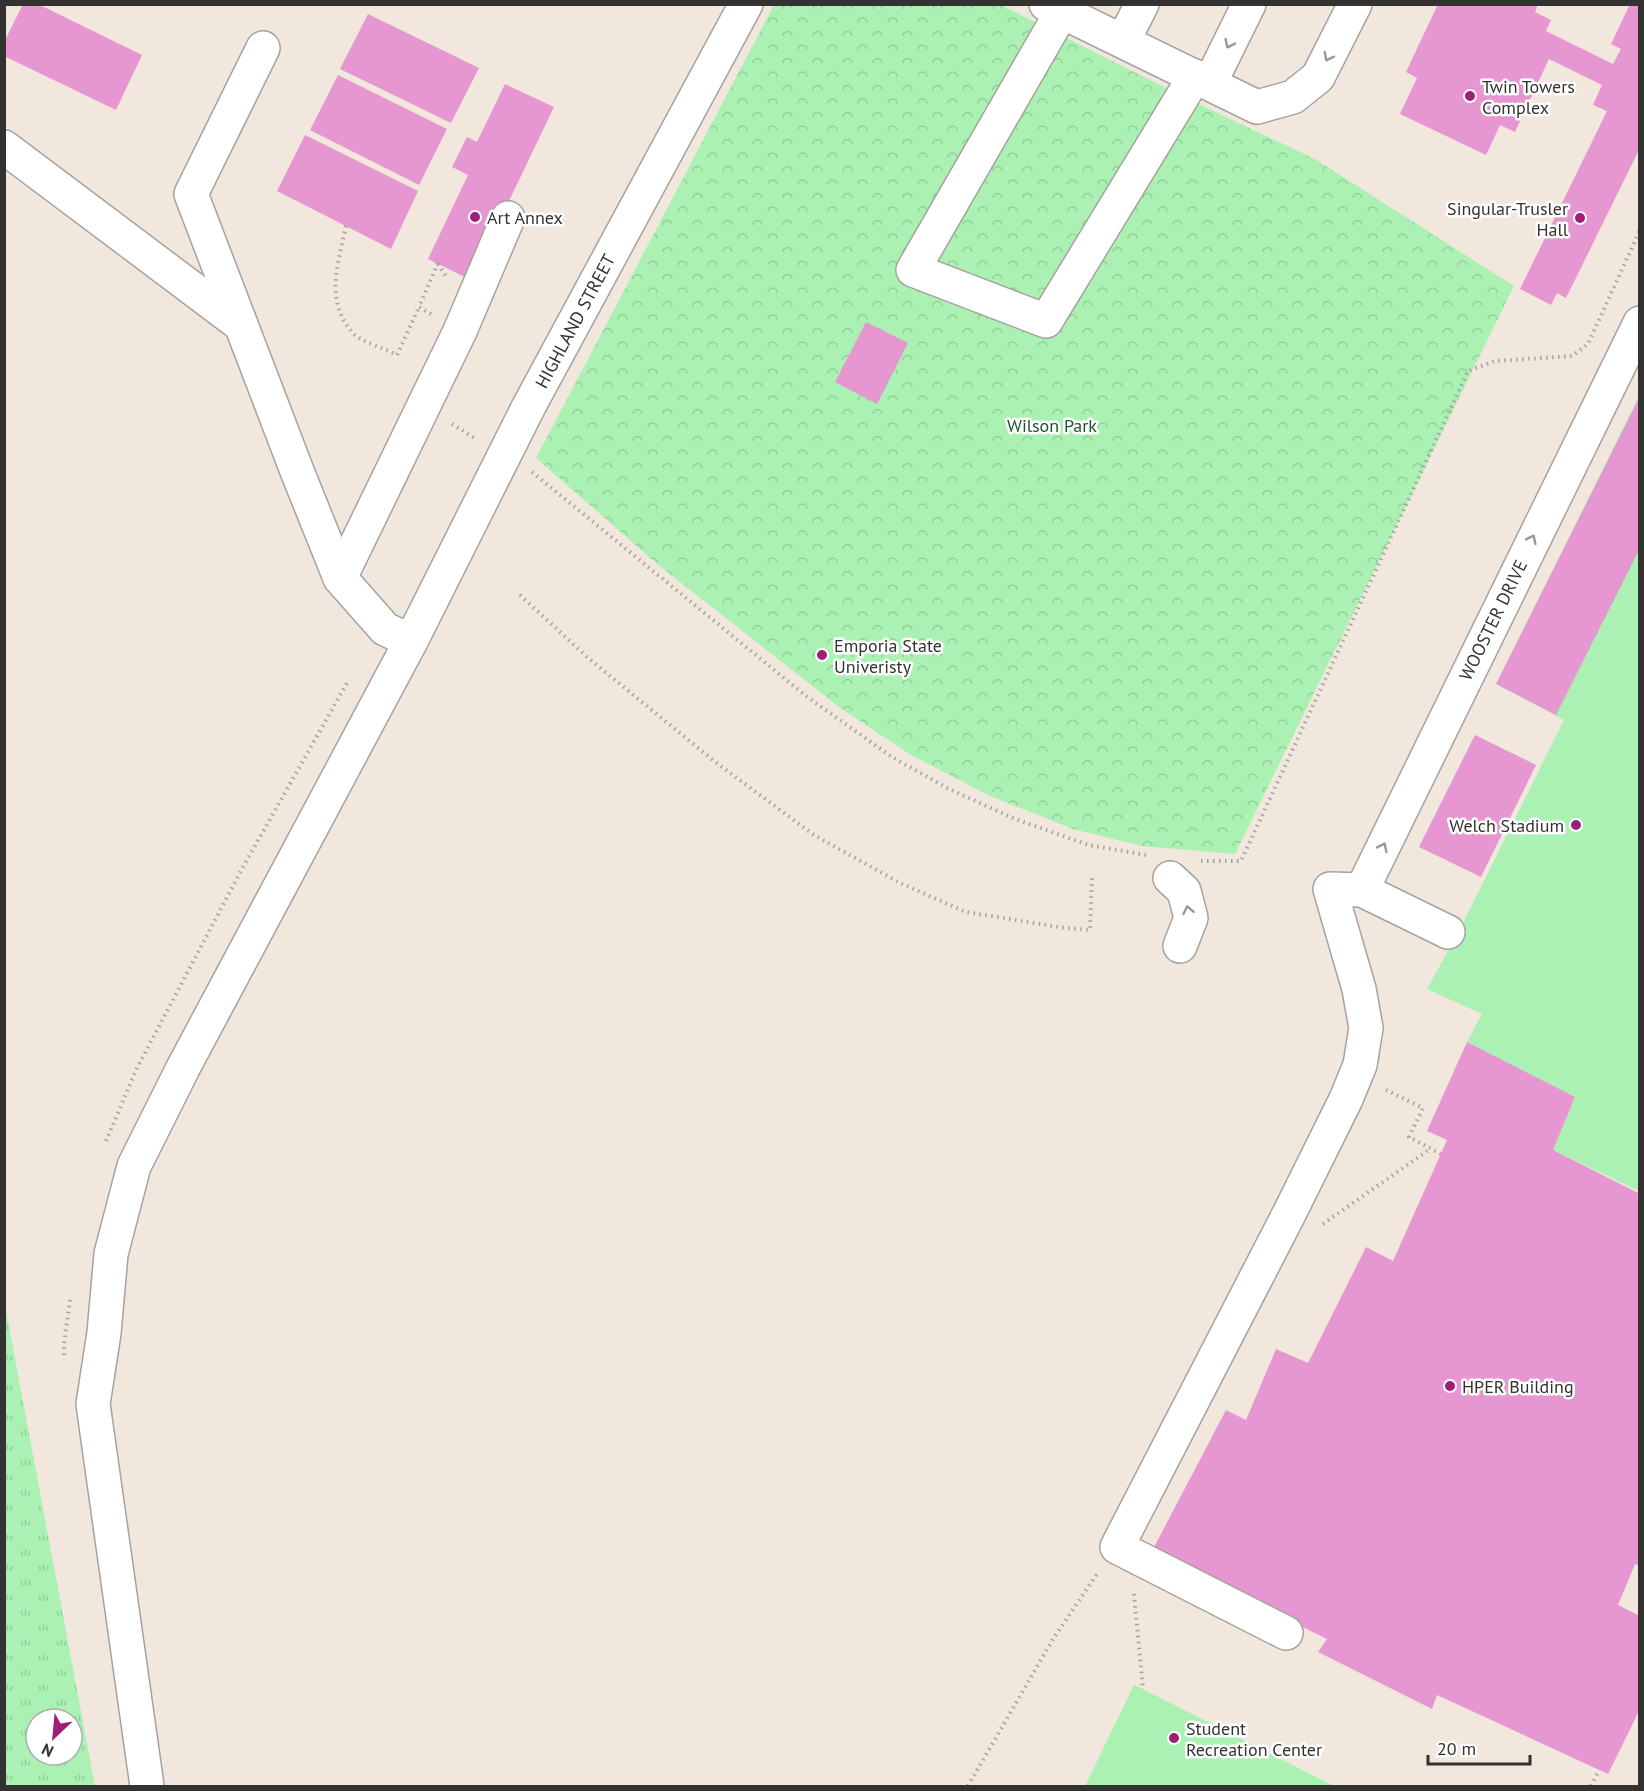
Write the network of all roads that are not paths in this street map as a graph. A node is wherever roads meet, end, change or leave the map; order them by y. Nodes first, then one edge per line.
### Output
1 (746, 4) edge
2 (1142, 4) edge
3 (1249, 4) edge
4 (1354, 4) edge
5 (1053, 9) edge
6 (1123, 41) junction
7 (263, 48) dead end
8 (1202, 80) junction
9 (4, 147) edge
10 (508, 218) dead end
11 (1640, 323) edge
12 (241, 325) junction
13 (340, 578) junction
14 (411, 641) junction
15 (1172, 865) road end
16 (1346, 889) junction
17 (1448, 932) dead end
18 (1180, 946) dead end
19 (1286, 1633) dead end
20 (147, 1786) edge

1 - 14 street, HIGHLAND STREET
2 - 6 street
3 -> 8 street
4 -> 8 street
5 - 6 street
5 - 8 street
6 - 8 street
7 - 12 street
9 - 12 street
10 - 13 street
16 -> 11 street, WOOSTER DRIVE
12 - 13 street
13 - 14 street
14 - 20 street, HIGHLAND STREET
18 -> 15 street
16 - 17 street
16 - 19 street

